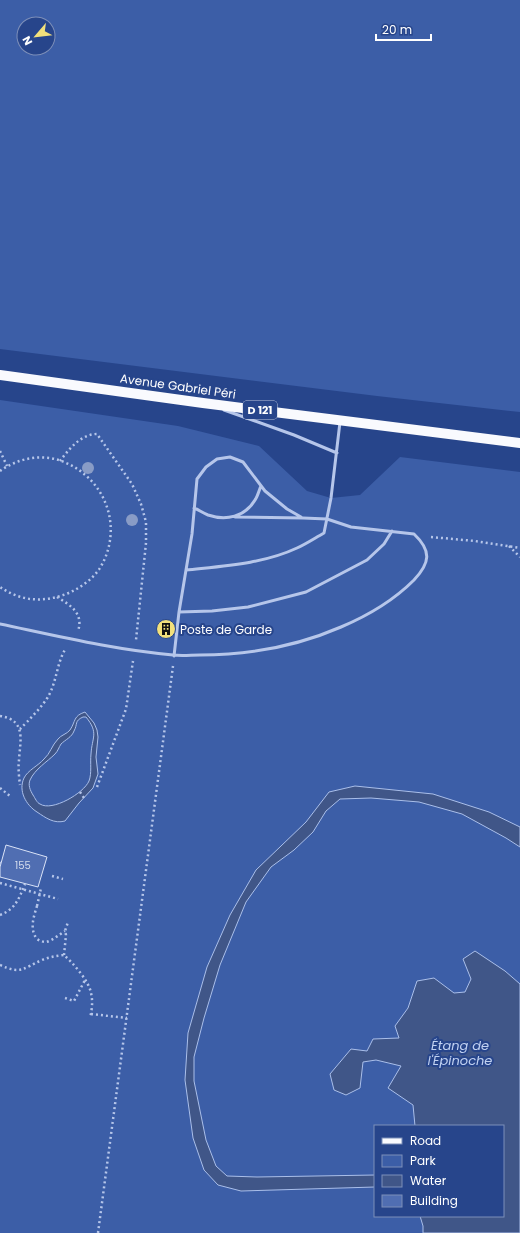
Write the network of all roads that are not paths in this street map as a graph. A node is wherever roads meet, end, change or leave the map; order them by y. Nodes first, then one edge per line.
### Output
1 (0, 375) edge
2 (203, 403) junction
3 (340, 420) junction
4 (520, 443) edge
5 (337, 453) junction
6 (261, 486) junction
7 (194, 508) junction
8 (235, 517) junction
9 (303, 518) junction
10 (327, 519) junction
11 (392, 531) junction
12 (186, 570) junction
13 (180, 612) junction
14 (0, 624) edge
15 (174, 656) junction

1 - 2 main road, Avenue Gabriel Péri / D 121
2 - 3 main road, Avenue Gabriel Péri / D 121
2 - 5 lane
3 - 4 main road, Avenue Gabriel Péri / D 121
3 - 5 lane
5 - 10 lane
6 - 7 lane
6 - 8 lane
6 - 9 lane
7 - 8 lane
7 - 12 lane
8 - 9 lane
9 - 10 lane
10 - 11 lane
10 - 12 lane
11 - 13 lane
11 - 15 lane
12 - 13 lane
13 - 15 lane
14 - 15 lane

